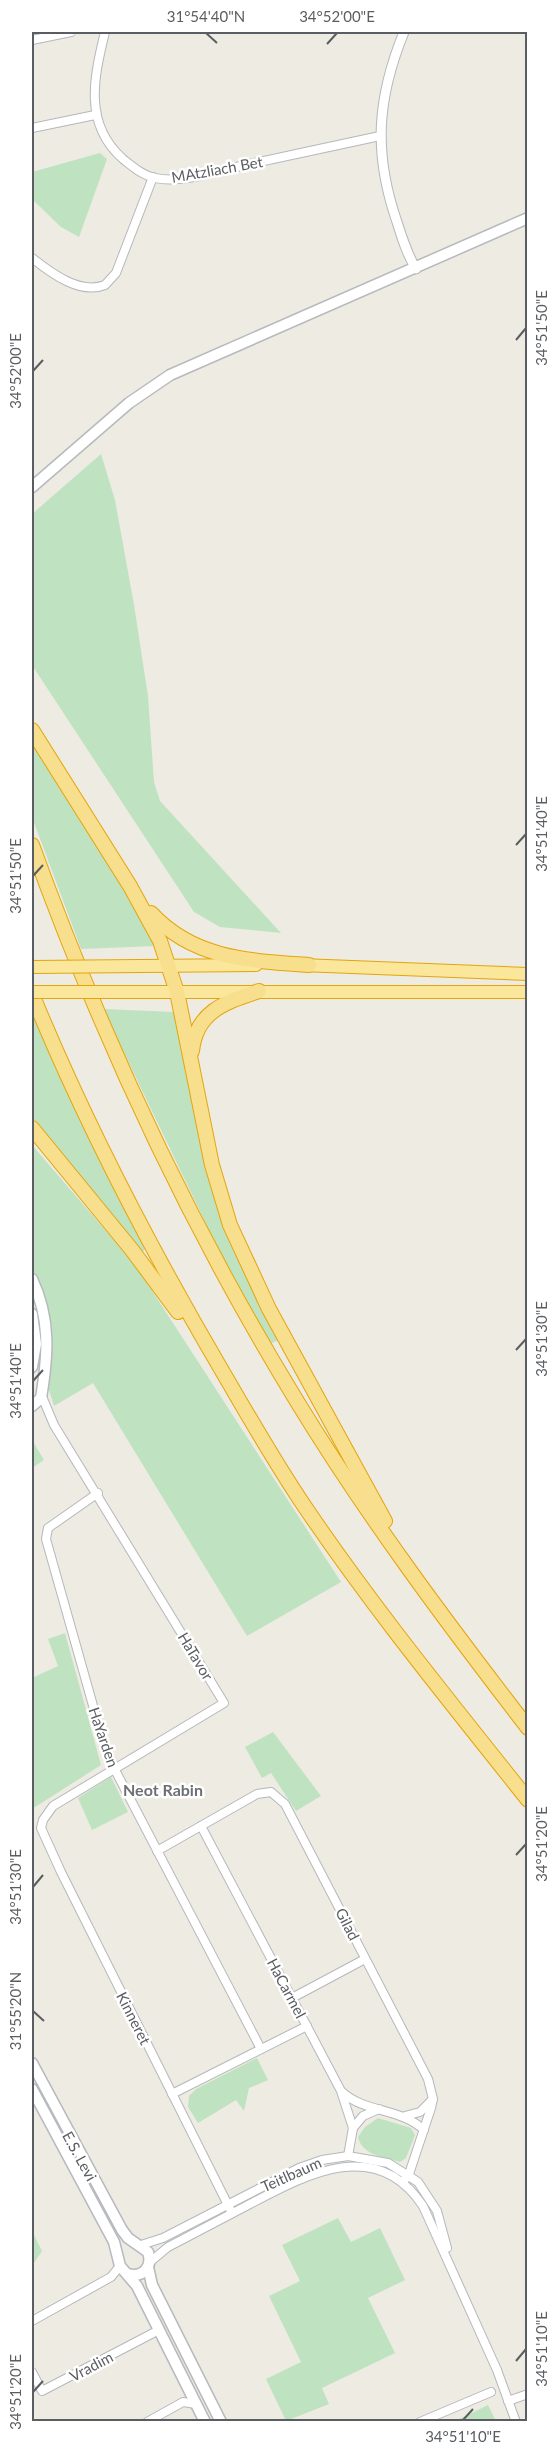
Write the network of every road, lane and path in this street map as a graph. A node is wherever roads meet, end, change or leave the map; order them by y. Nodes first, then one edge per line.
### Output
1 (71, 32) edge
2 (105, 32) edge
3 (404, 32) edge
4 (32, 40) edge
5 (95, 115) junction
6 (32, 128) edge
7 (380, 136) junction
8 (153, 177) junction
9 (528, 218) edge
10 (32, 258) edge
11 (416, 269) junction
12 (32, 487) edge
13 (32, 730) edge
14 (32, 845) edge
15 (130, 886) junction
16 (169, 965) junction
17 (309, 965) junction
18 (32, 967) edge
19 (528, 974) edge
20 (259, 991) junction
21 (177, 992) junction
22 (528, 992) edge
23 (32, 993) edge
24 (200, 1103) junction
25 (34, 1132) edge
26 (32, 1280) edge
27 (32, 1314) edge
28 (32, 1367) edge
29 (32, 1380) edge
30 (41, 1392) junction
31 (32, 1406) edge
32 (54, 1425) junction
33 (281, 1471) junction
34 (98, 1493) junction
35 (437, 1608) junction
36 (528, 1728) edge
37 (114, 1768) junction
38 (528, 1800) edge
39 (43, 1820) joint
40 (201, 1826) junction
41 (157, 1851) junction
42 (365, 1959) junction
43 (292, 1998) junction
44 (307, 2026) junction
45 (261, 2049) junction
46 (32, 2063) edge
47 (32, 2090) edge
48 (341, 2091) junction
49 (172, 2094) junction
50 (432, 2100) junction
51 (380, 2109) junction
52 (405, 2116) junction
53 (353, 2128) junction
54 (424, 2130) junction
55 (348, 2156) junction
56 (409, 2174) junction
57 (403, 2182) junction
58 (228, 2205) junction
59 (232, 2213) junction
60 (139, 2244) junction
61 (149, 2265) junction
62 (122, 2266) junction
63 (456, 2276) junction
64 (32, 2321) edge
65 (159, 2330) junction
66 (32, 2372) edge
67 (491, 2391) dead end
68 (528, 2394) edge
69 (508, 2401) junction
70 (196, 2404) junction
71 (147, 2421) edge
72 (205, 2421) edge
73 (221, 2421) edge
74 (420, 2421) edge
75 (516, 2421) edge

1 - 4 street
2 - 5 street, MAtzliach Bet
3 - 7 street
5 - 6 street
5 - 8 street, MAtzliach Bet
7 - 8 street, MAtzliach Bet
7 - 11 street
8 - 10 street, MAtzliach Bet
9 - 11 main road
11 - 12 main road
13 - 15 highway
14 - 35 highway
15 - 16 highway
15 - 17 highway
16 - 17 highway
16 - 18 highway, bridge
16 - 21 highway
17 - 19 highway
20 - 21 highway
20 - 22 highway
20 - 24 highway
21 - 23 highway, bridge
21 - 24 highway
23 - 33 highway
24 - 35 highway
25 - 33 highway
26 - 30 main road
27 - 28 main road
29 - 30 main road
30 - 31 main road
30 - 32 street, HaTavor
31 - 32 street, HaTavor
32 - 34 street, HaTavor
33 - 38 highway
34 - 37 street, HaYarden
34 - 37 street, HaTavor
35 - 36 highway
37 - 39 street, HaTavor
37 - 41 street, HaYarden
39 - 49 street, Kinneret
40 - 41 street, Gilad
40 - 42 street, Gilad
40 - 43 street, HaCarmel
41 - 45 street, HaYarden
42 - 43 street
42 - 50 street, Gilad
43 - 44 street, HaCarmel
44 - 45 street
44 - 48 street, HaCarmel
45 - 49 street
46 - 60 main road, E.S. Levi
47 - 62 main road, E.S. Levi
48 - 51 street
48 - 53 street, HaCarmel
49 - 58 street, Kinneret
50 - 52 street
50 - 54 street
51 - 52 street
51 - 53 street
52 - 54 street
53 - 55 street, HaCarmel
54 - 56 street
55 - 56 street, Teitlbaum
55 - 58 street, Teitlbaum
56 - 57 street
56 - 63 street, Teitlbaum
57 - 59 street, Teitlbaum
57 - 63 street, Teitlbaum
58 - 59 street, Kinneret
58 - 60 street, Teitlbaum
59 - 61 street, Teitlbaum
60 - 61 main road
60 - 62 main road
61 - 62 main road
61 - 73 main road
62 - 64 street
62 - 65 main road, E.S. Levi
63 - 69 street, Teitlbaum
65 - 66 street, Vradim
65 - 70 main road, E.S. Levi
67 - 74 street
68 - 69 street
69 - 75 street, Teitlbaum
70 - 71 street
70 - 72 main road, E.S. Levi

